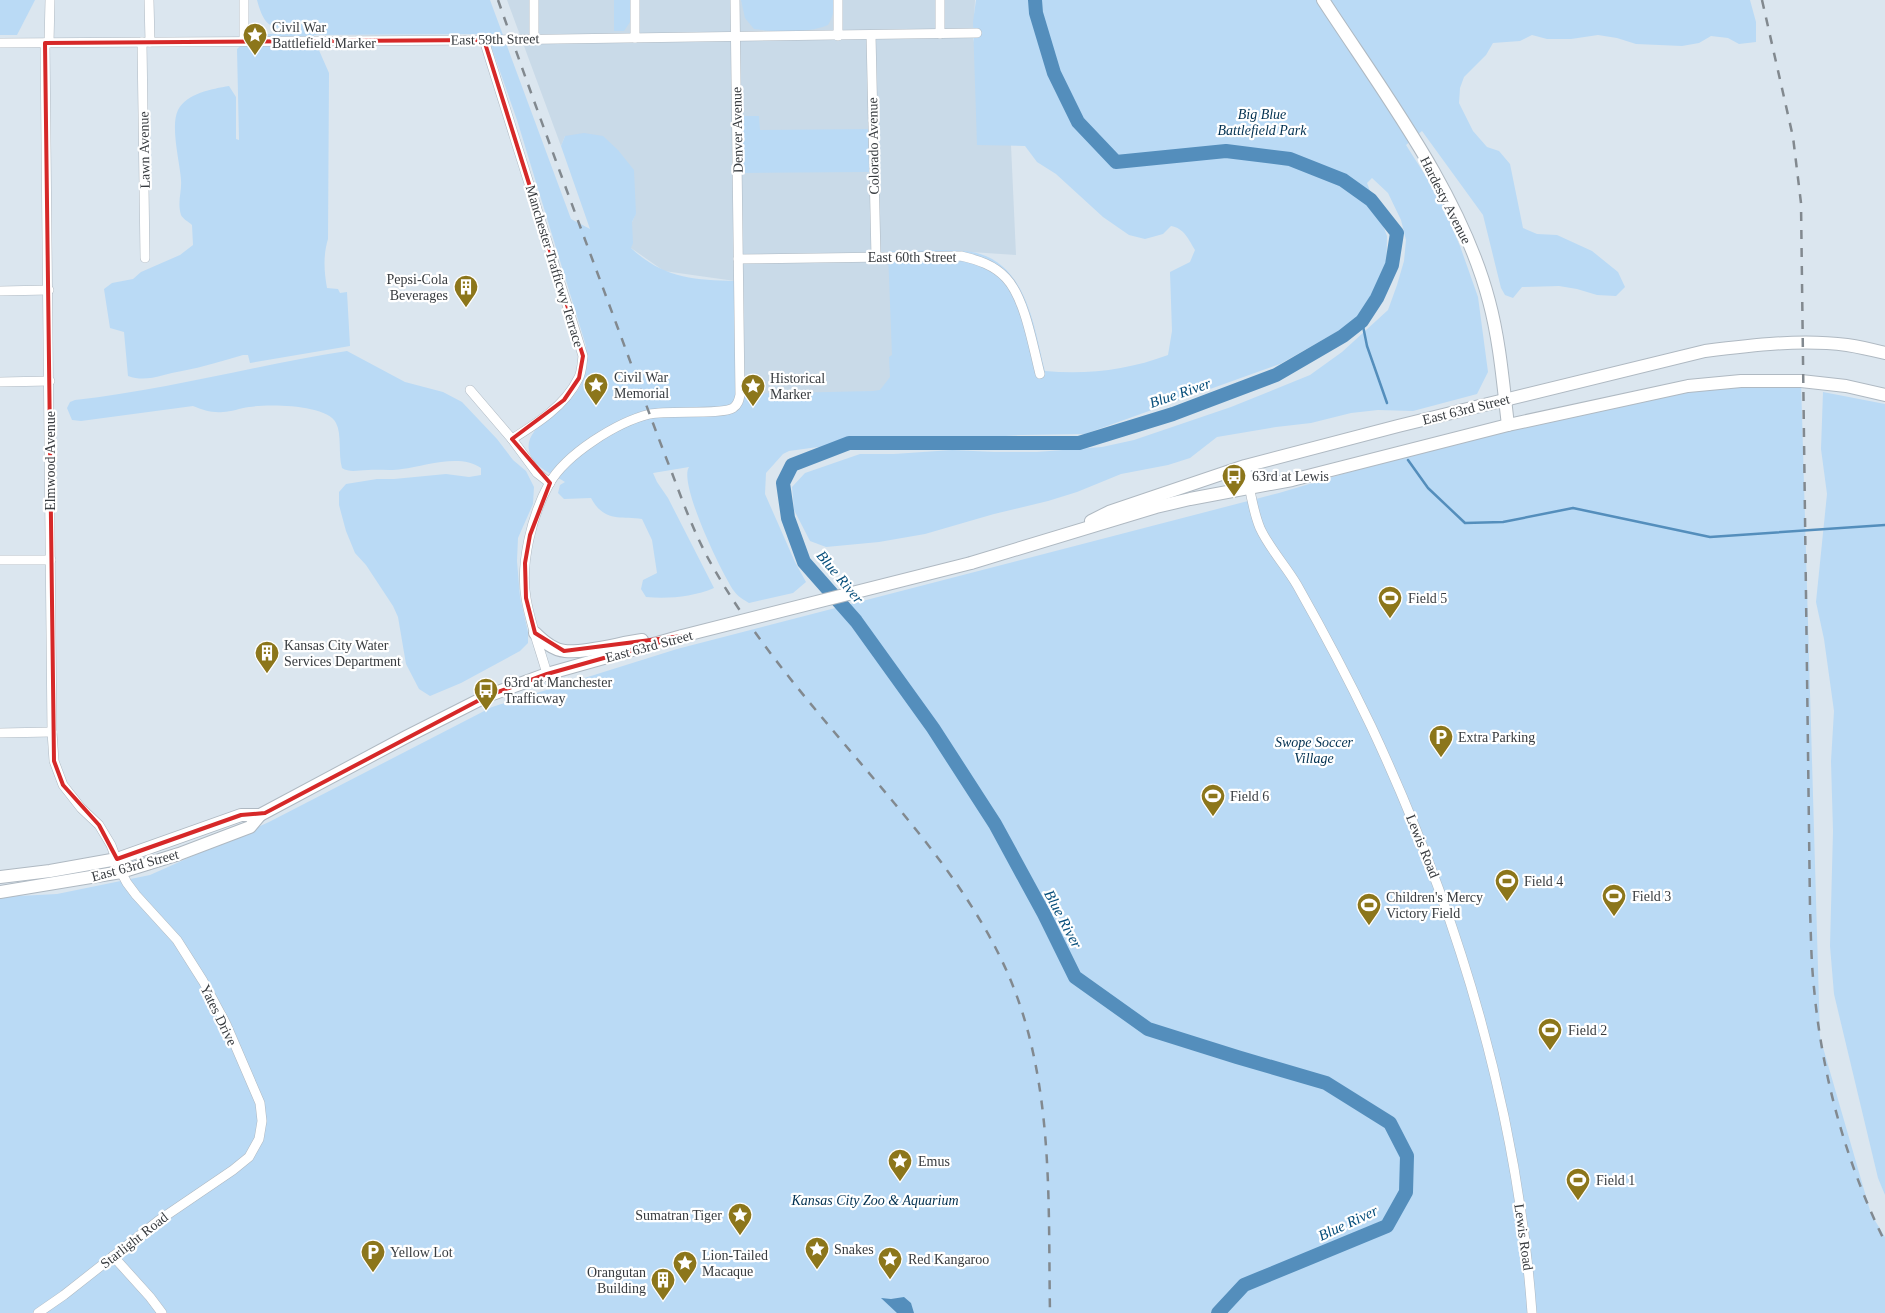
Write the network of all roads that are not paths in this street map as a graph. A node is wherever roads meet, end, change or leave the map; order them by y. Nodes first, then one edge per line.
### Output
1 (50, 0) edge
2 (149, 0) edge
3 (244, 0) edge
4 (534, 0) edge
5 (635, 0) edge
6 (735, 0) edge
7 (838, 0) edge
8 (940, 0) edge
9 (1323, 0) edge
10 (977, 33) dead end
11 (940, 34) junction
12 (871, 35) junction
13 (838, 36) junction
14 (736, 37) junction
15 (534, 38) junction
16 (635, 38) junction
17 (484, 40) junction
18 (244, 41) junction
19 (146, 42) junction
20 (0, 43) edge
21 (47, 43) junction
22 (876, 257) junction
23 (145, 258) dead end
24 (738, 259) junction
25 (49, 290) junction
26 (0, 291) edge
27 (1885, 353) edge
28 (1040, 374) dead end
29 (50, 381) junction
30 (0, 382) edge
31 (470, 390) dead end
32 (1885, 395) edge
33 (1505, 399) junction
34 (1508, 425) junction
35 (512, 439) junction
36 (1245, 466) junction
37 (550, 483) junction
38 (1250, 488) junction
39 (1060, 536) junction
40 (0, 560) edge
41 (51, 560) junction
42 (535, 633) junction
43 (682, 636) junction
44 (547, 674) junction
45 (52, 732) junction
46 (0, 733) edge
47 (260, 815) junction
48 (117, 859) junction
49 (121, 872) junction
50 (0, 877) edge
51 (0, 892) edge
52 (233, 1170) joint
53 (113, 1256) junction
54 (38, 1313) edge
55 (162, 1313) edge
56 (1532, 1313) edge

1 - 21 street, Elmwood Avenue
2 - 19 street, Lawn Avenue
3 - 18 street
4 - 15 street
5 - 16 street
6 - 14 street, Denver Avenue
7 - 13 street
8 - 11 street
9 - 33 main road, Hardesty Avenue
10 - 11 street, East 59th Street
11 - 12 street, East 59th Street
12 - 13 street, East 59th Street
12 - 22 street, Colorado Avenue
13 - 14 street, East 59th Street
14 - 16 street, East 59th Street
14 - 24 street, Denver Avenue
15 - 16 street, East 59th Street
15 - 17 street, East 59th Street
17 - 18 street, East 59th Street
17 - 35 street, Manchester Trafficwy Terrace
18 - 19 street, East 59th Street
19 - 21 street, East 59th Street
19 - 23 street, Lawn Avenue
20 - 21 street, East 59th Street
21 - 25 street, Elmwood Avenue
22 - 24 street, East 60th Street
22 - 28 street, East 60th Street
24 - 37 street, Denver Avenue
25 - 26 street
25 - 29 street, Elmwood Avenue
27 - 33 main road, East 63rd Street
29 - 30 street
29 - 41 street, Elmwood Avenue
31 - 35 street
32 - 34 main road, East 63rd Street
33 - 34 main road, Hardesty Avenue
33 - 36 main road, East 63rd Street
34 - 38 main road, East 63rd Street
35 - 37 street
36 - 38 street, Lewis Road
36 - 39 main road, East 63rd Street
37 - 42 street
38 - 39 main road, East 63rd Street
38 - 56 street, Lewis Road
39 - 43 main road, East 63rd Street, bridge
40 - 41 street
41 - 45 street, Elmwood Avenue
42 - 43 main road
42 - 44 street
43 - 44 main road, East 63rd Street
44 - 47 main road, East 63rd Street
45 - 46 street
45 - 48 street, Elmwood Avenue
47 - 48 main road, East 63rd Street
47 - 49 main road, East 63rd Street
48 - 49 street, Yates Drive
48 - 50 main road, East 63rd Street
49 - 51 main road, East 63rd Street
49 - 52 street, Yates Drive
52 - 53 street, Starlight Road
53 - 54 street, Starlight Road
53 - 55 street

